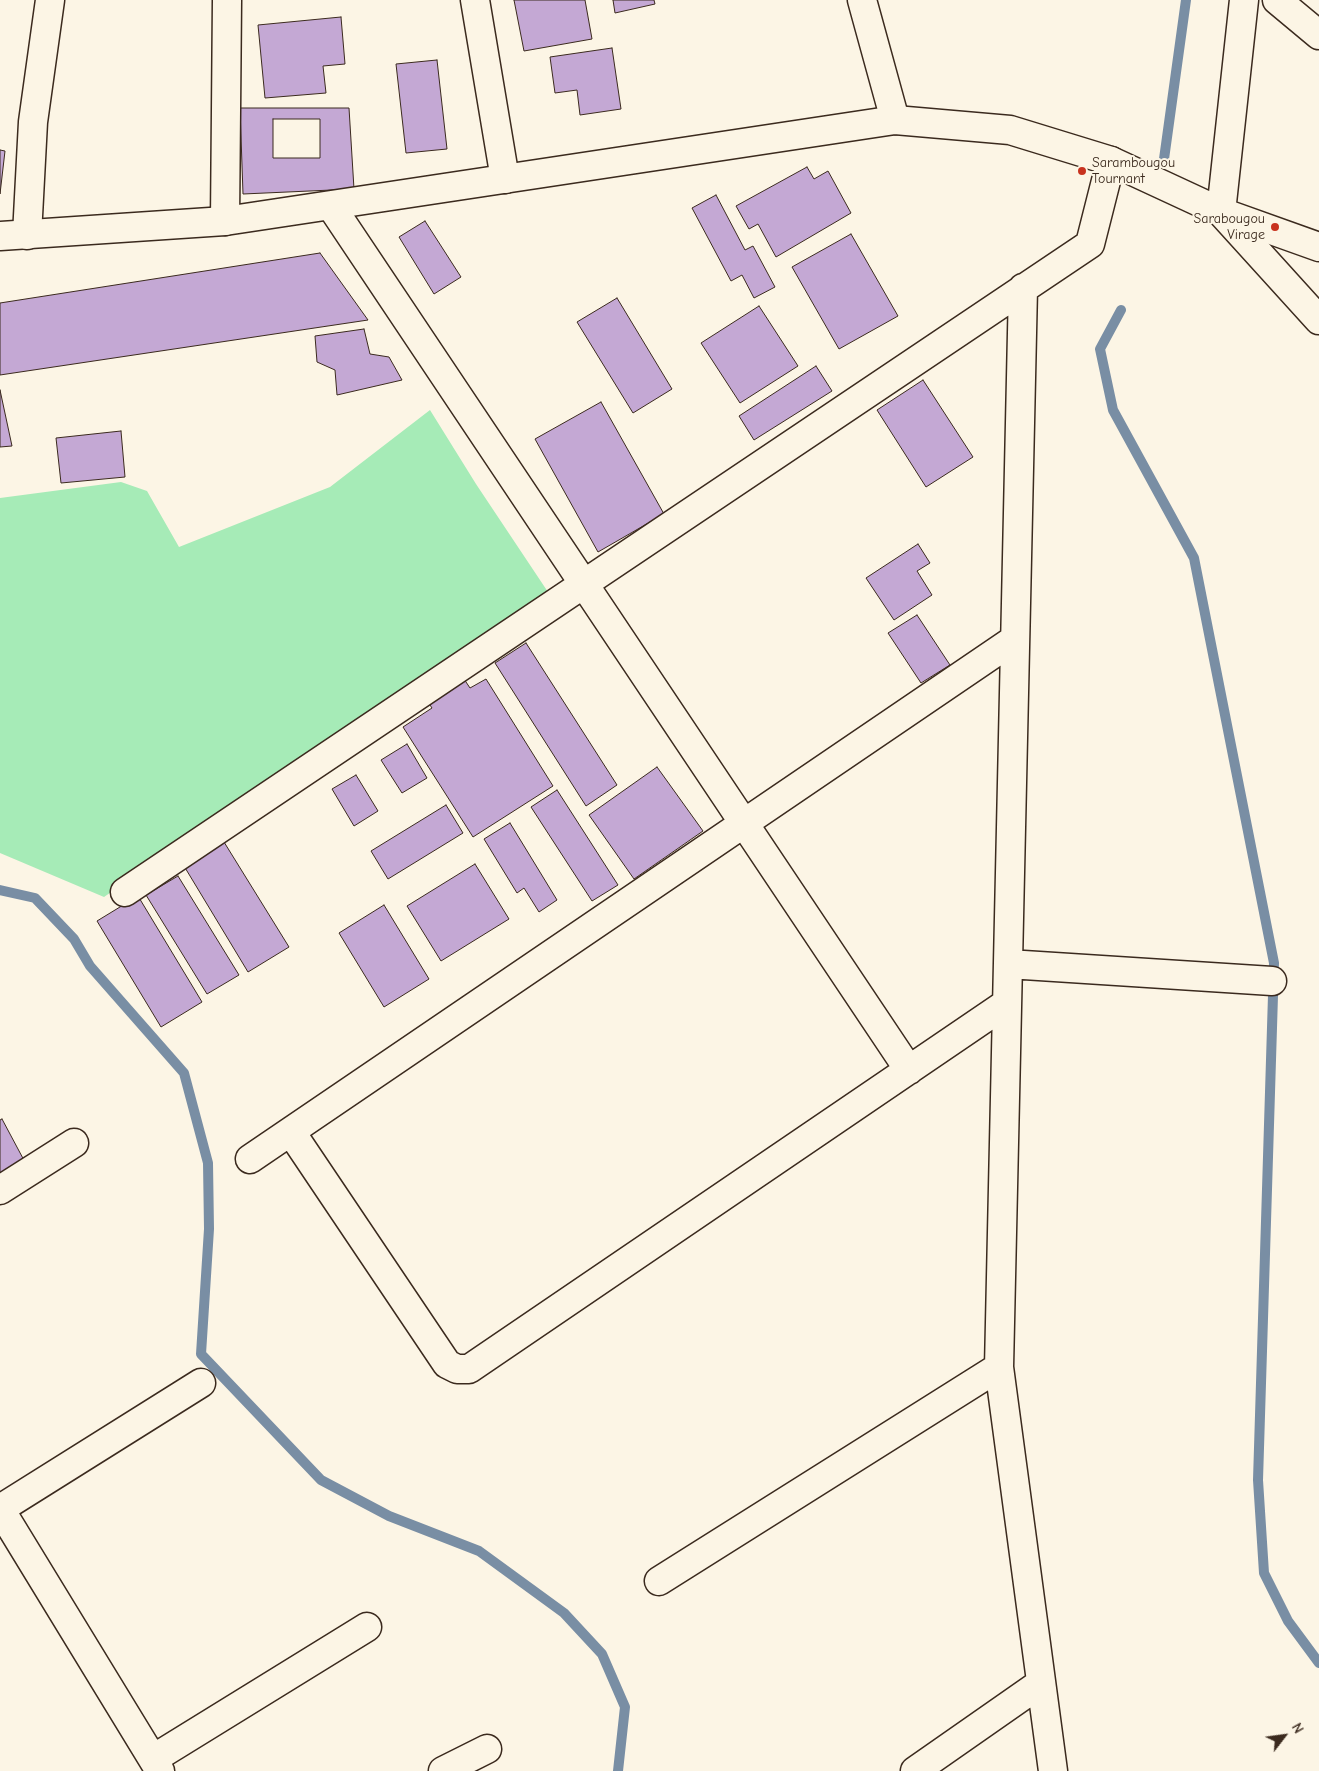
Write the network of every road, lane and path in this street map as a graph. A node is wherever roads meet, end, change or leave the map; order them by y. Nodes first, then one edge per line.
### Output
1 (50, 0) edge
2 (227, 0) edge
3 (475, 0) edge
4 (862, 0) edge
5 (1244, 0) edge
6 (1277, 0) edge
7 (1319, 35) edge
8 (895, 120) junction
9 (1111, 161) junction
10 (505, 179) junction
11 (331, 206) junction
12 (1221, 212) junction
13 (225, 222) junction
14 (27, 235) junction
15 (0, 236) edge
16 (1319, 247) edge
17 (1023, 288) junction
18 (1319, 320) edge
19 (584, 584) junction
20 (1015, 639) junction
21 (744, 824) junction
22 (125, 892) dead end
23 (1008, 964) junction
24 (1272, 981) dead end
25 (1007, 1003) junction
26 (909, 1070) junction
27 (291, 1132) junction
28 (74, 1143) dead end
29 (250, 1160) dead end
30 (0, 1190) edge
31 (999, 1367) junction
32 (201, 1384) dead end
33 (0, 1509) edge
34 (659, 1581) dead end
35 (367, 1627) dead end
36 (1041, 1683) junction
37 (487, 1749) dead end
38 (157, 1765) edge
39 (443, 1771) edge
40 (915, 1771) edge
41 (1053, 1771) edge

1 - 14 street
2 - 13 street
3 - 10 street
4 - 8 street
5 - 12 street
6 - 7 street
8 - 9 street
8 - 10 street
9 - 12 street
9 - 17 street
10 - 11 street
11 - 13 street
11 - 19 street
12 - 16 street
12 - 18 street
13 - 14 street
14 - 15 street
17 - 19 street
17 - 20 street
19 - 21 street
19 - 22 street
20 - 21 street
20 - 23 street
21 - 26 street
21 - 27 street
23 - 24 street
23 - 25 street
25 - 26 street
25 - 31 street
26 - 27 street
27 - 29 street
28 - 30 street
31 - 34 street
31 - 36 street
32 - 33 street
33 - 38 street
35 - 38 street
36 - 40 street
36 - 41 street
37 - 39 street

